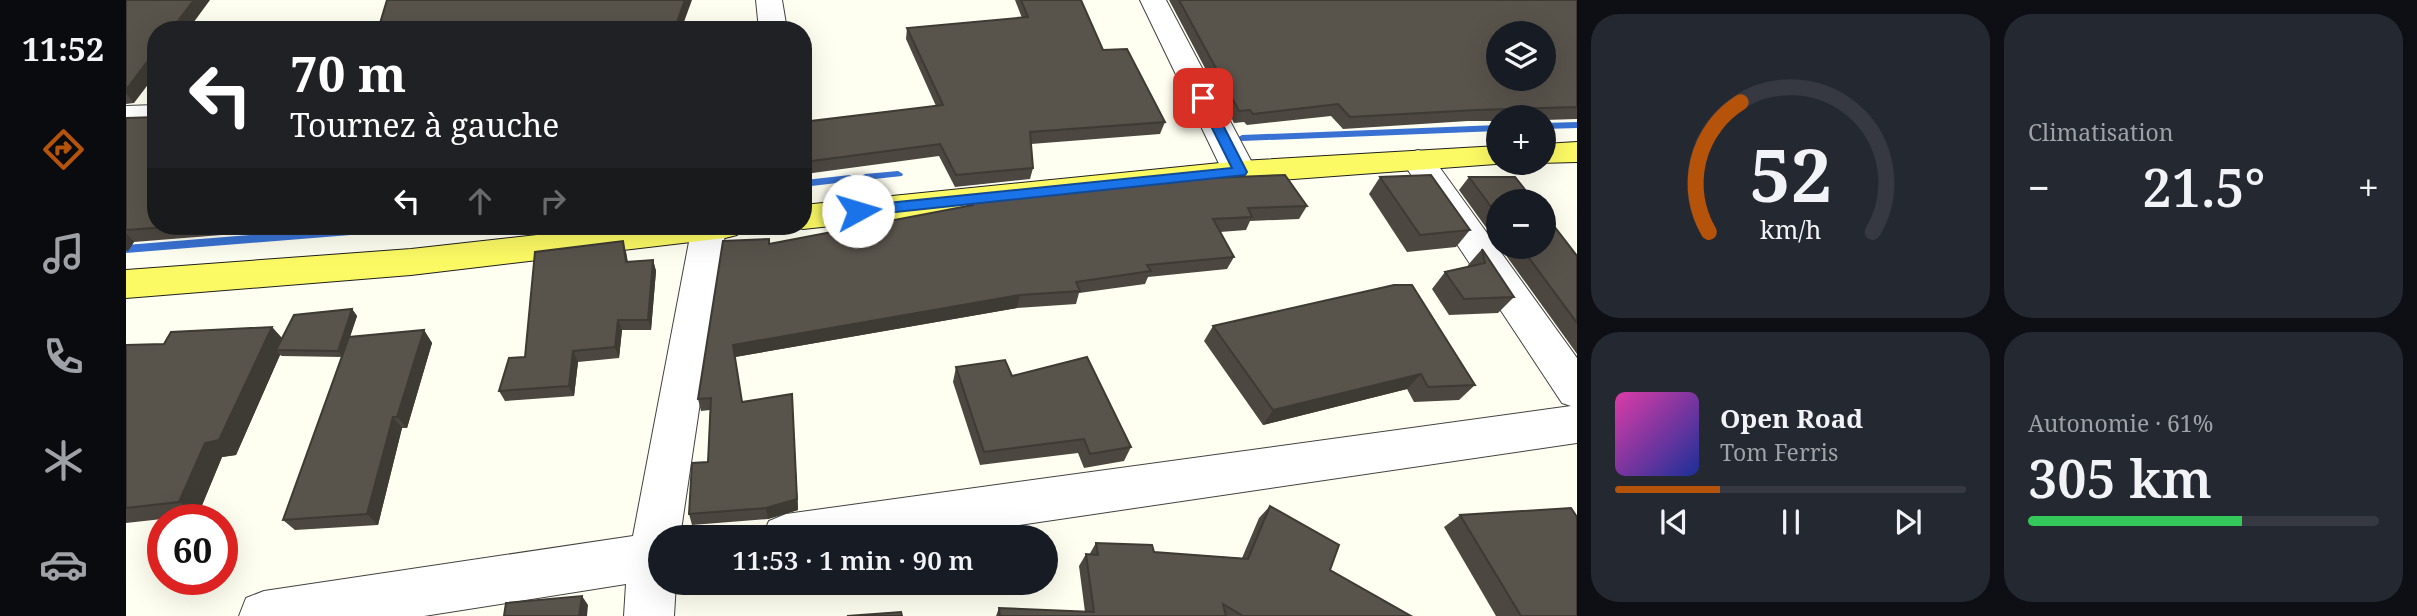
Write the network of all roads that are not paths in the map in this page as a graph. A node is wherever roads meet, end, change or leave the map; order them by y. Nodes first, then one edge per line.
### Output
1 (769, 0) edge
2 (1153, 0) edge
3 (772, 21) edge
4 (147, 114) edge
5 (126, 115) edge
6 (1577, 152) edge
7 (1556, 153) edge
8 (1486, 157) edge
9 (1418, 161) junction
10 (1240, 172) junction
11 (812, 216) edge
12 (647, 235) edge
13 (716, 235) edge
14 (126, 285) edge
15 (1577, 391) edge
16 (1577, 424) edge
17 (662, 525) edge
18 (870, 525) edge
19 (648, 557) edge
20 (651, 595) edge
21 (264, 616) edge
22 (649, 616) edge

1 - 3 street
2 - 10 street
4 - 5 street
6 - 7 main road
8 - 9 main road
9 - 10 main road
9 - 15 street
10 - 11 main road
12 - 14 main road
13 - 17 street
16 - 18 street
19 - 21 street
20 - 22 street

